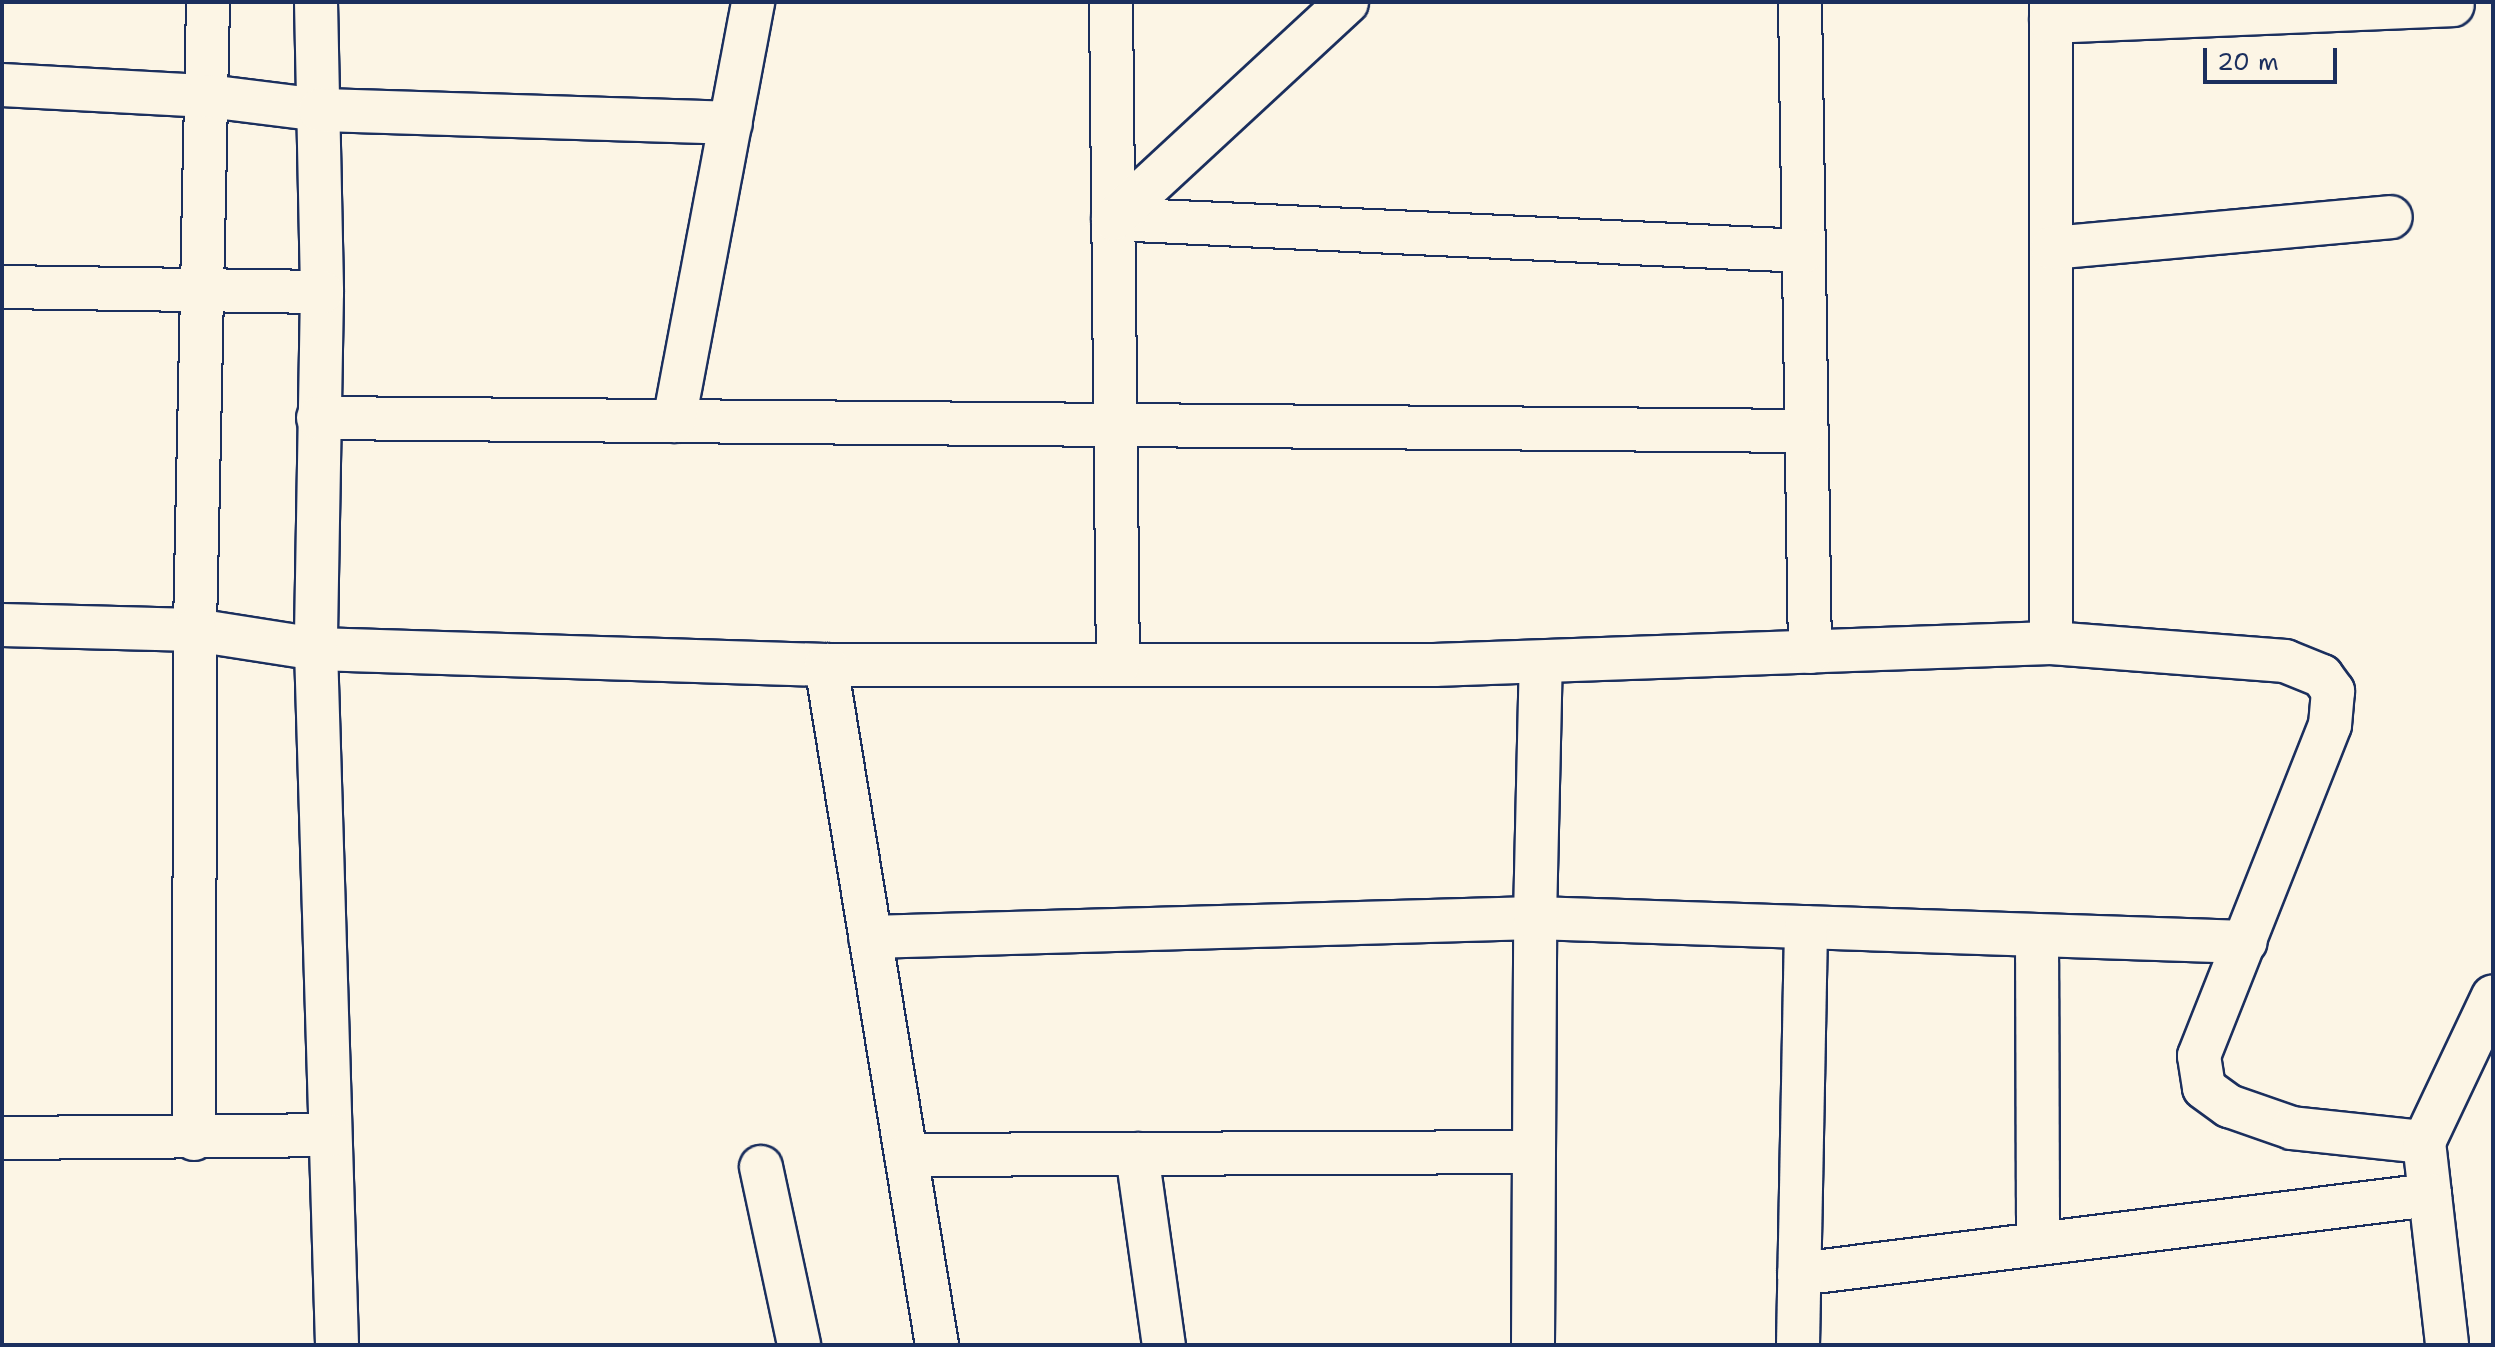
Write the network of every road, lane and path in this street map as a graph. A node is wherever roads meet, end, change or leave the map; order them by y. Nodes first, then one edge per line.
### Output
1 (208, 2) edge
2 (316, 2) edge
3 (753, 2) edge
4 (1111, 2) edge
5 (1347, 2) edge
6 (1800, 2) edge
7 (2453, 5) dead end
8 (2051, 12) edge
9 (2, 85) edge
10 (208, 96) junction
11 (320, 110) junction
12 (731, 123) junction
13 (2391, 217) dead end
14 (1113, 219) junction
15 (2052, 248) junction
16 (1804, 251) junction
17 (2, 287) edge
18 (203, 290) junction
19 (322, 292) junction
20 (318, 418) junction
21 (674, 421) junction
22 (1114, 425) junction
23 (1807, 431) junction
24 (2, 625) edge
25 (195, 630) junction
26 (2051, 643) junction
27 (316, 649) junction
28 (1810, 652) junction
29 (1541, 662) junction
30 (826, 665) junction
31 (1118, 665) junction
32 (1535, 918) junction
33 (1806, 927) junction
34 (2037, 935) junction
35 (870, 937) junction
36 (2246, 942) junction
37 (2493, 996) edge
38 (330, 1135) junction
39 (2, 1138) edge
40 (194, 1139) junction
41 (2424, 1142) junction
42 (1534, 1152) junction
43 (1137, 1154) junction
44 (906, 1155) junction
45 (761, 1167) dead end
46 (2430, 1195) junction
47 (2038, 1244) junction
48 (1799, 1274) junction
49 (337, 1345) edge
50 (799, 1345) edge
51 (937, 1345) edge
52 (1164, 1345) edge
53 (1533, 1345) edge
54 (1798, 1345) edge
55 (2447, 1345) edge

1 - 10 street
2 - 11 street
3 - 12 street
4 - 14 street
5 - 14 street
6 - 16 street
7 - 8 street
8 - 15 street
9 - 10 street
10 - 11 street
10 - 18 street
11 - 12 street
11 - 19 street
12 - 21 street
13 - 15 street
14 - 16 street
14 - 22 street
15 - 26 street
16 - 23 street
17 - 18 street
18 - 19 street
18 - 25 street
19 - 20 street
20 - 21 street
20 - 27 street
21 - 22 street
22 - 23 street
22 - 31 street
23 - 28 street
24 - 25 street
25 - 27 street
25 - 40 street
26 - 28 street
26 - 36 street
27 - 30 street
27 - 38 street
28 - 29 street
29 - 31 street
29 - 32 street
30 - 31 street
30 - 35 street
32 - 33 street
32 - 35 street
32 - 42 street
33 - 34 street
33 - 48 street
34 - 36 street
34 - 47 street
35 - 44 street
36 - 41 street
37 - 41 street
38 - 40 street
38 - 49 street
39 - 40 street
41 - 46 street
42 - 43 street
42 - 53 street
43 - 44 street
43 - 52 street
44 - 51 street
45 - 50 street
46 - 47 street
46 - 55 street
47 - 48 street
48 - 54 street

